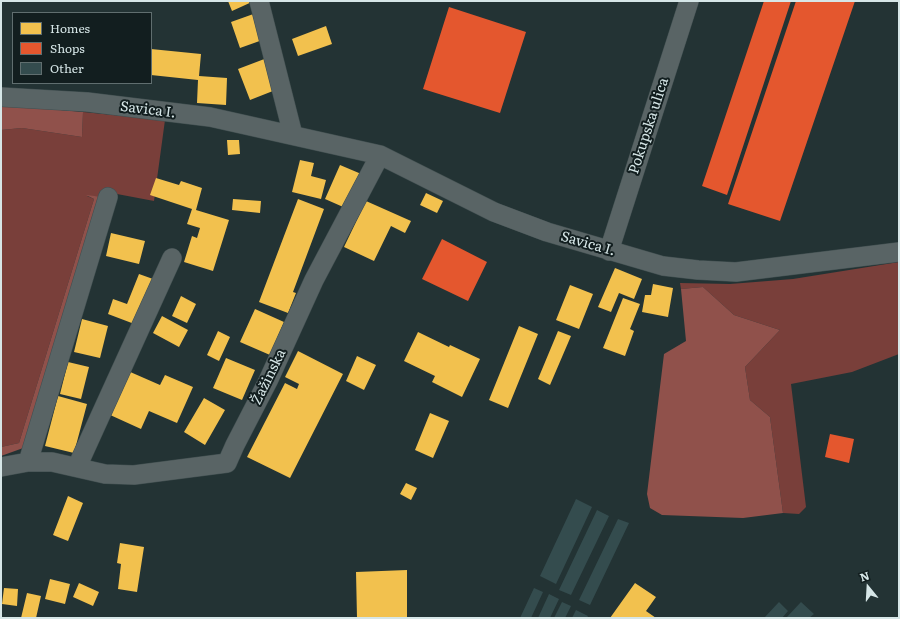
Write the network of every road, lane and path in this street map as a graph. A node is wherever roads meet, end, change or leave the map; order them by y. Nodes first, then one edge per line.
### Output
1 (259, 1) edge
2 (689, 1) edge
3 (1, 97) edge
4 (293, 135) junction
5 (380, 155) junction
6 (108, 197) dead end
7 (609, 251) junction
8 (899, 252) edge
9 (172, 258) dead end
10 (28, 462) junction
11 (1, 467) edge
12 (77, 468) junction

1 - 4 street
2 - 7 street, Pokupska ulica
3 - 4 street, Savica I.
4 - 5 street, Savica I.
5 - 7 street, Savica I.
5 - 12 street, Žažinska
6 - 10 street
7 - 8 street, Savica I.
9 - 12 street
10 - 11 street, Žažinska
10 - 12 street, Žažinska

